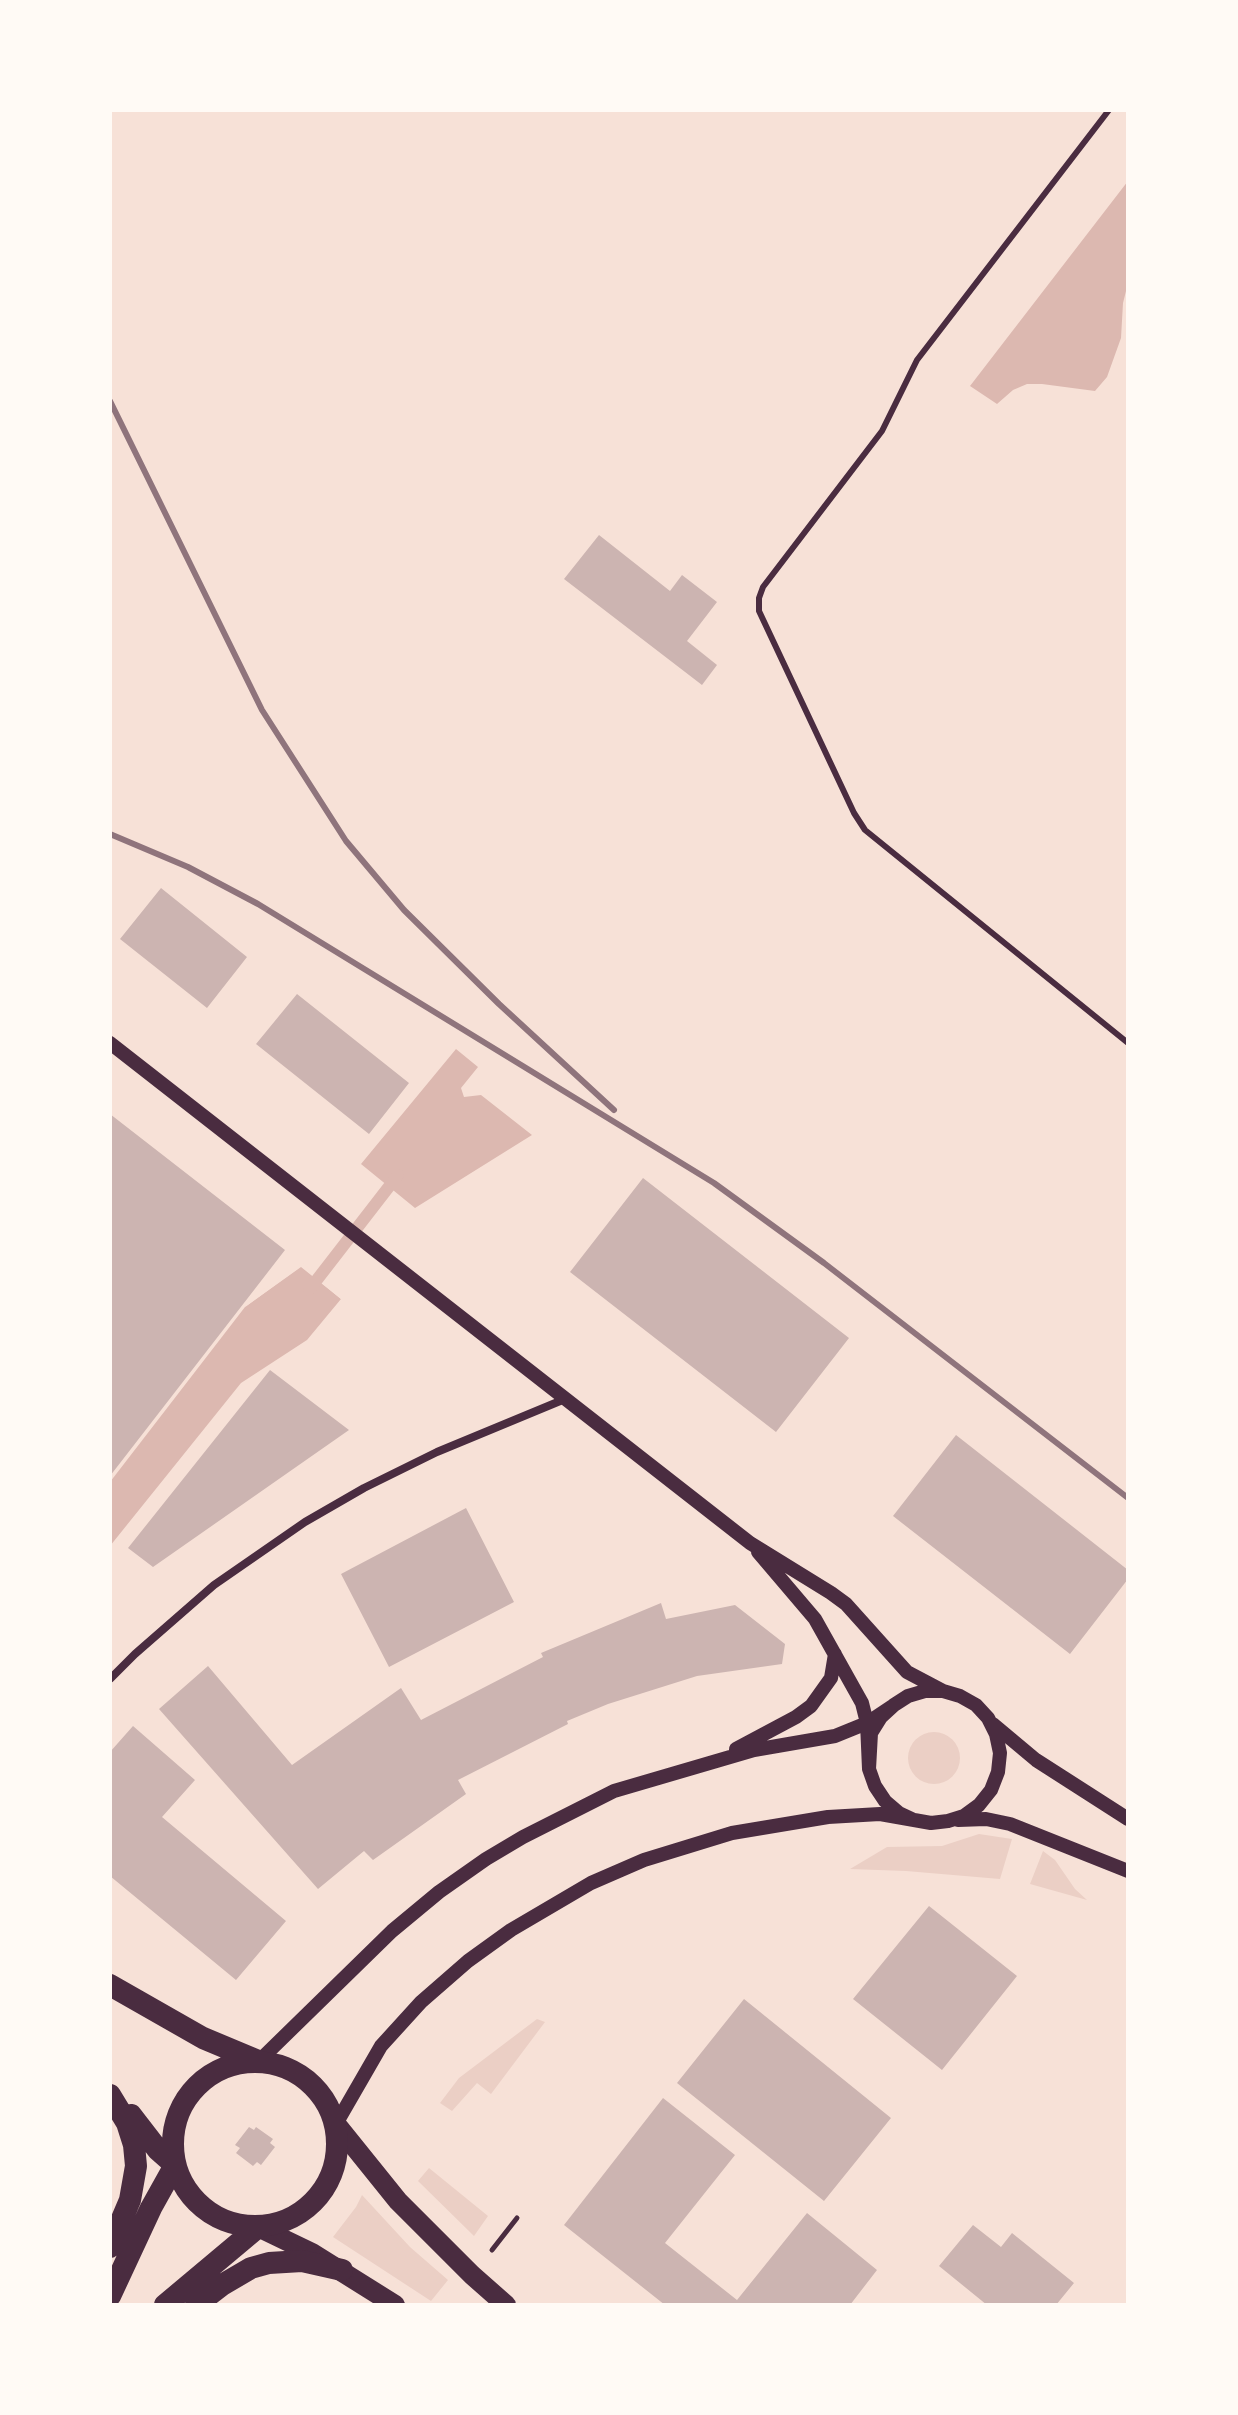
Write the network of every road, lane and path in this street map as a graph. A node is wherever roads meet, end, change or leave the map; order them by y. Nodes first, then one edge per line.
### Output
1 (1109, 110) edge
2 (110, 1043) edge
3 (1128, 1043) edge
4 (566, 1399) junction
5 (750, 1543) junction
6 (835, 1654) junction
7 (110, 1679) edge
8 (943, 1691) junction
9 (894, 1705) junction
10 (988, 1718) junction
11 (867, 1723) junction
12 (718, 1759) junction
13 (869, 1769) junction
14 (1128, 1819) edge
15 (914, 1820) junction
16 (948, 1821) junction
17 (1128, 1871) edge
18 (110, 1985) edge
19 (259, 2061) junction
20 (110, 2093) edge
21 (336, 2124) junction
22 (175, 2165) junction
23 (517, 2218) dead end
24 (258, 2227) junction
25 (110, 2247) edge
26 (492, 2250) dead end
27 (342, 2270) junction
28 (110, 2296) edge
29 (165, 2305) edge
30 (196, 2305) edge
31 (395, 2305) edge
32 (506, 2305) edge

1 - 3 lane
2 - 4 street
4 - 5 street
4 - 7 street
5 - 6 street
5 - 8 street
6 - 11 street
6 - 12 street
8 - 9 street
8 - 10 street
9 - 11 street
9 - 13 street
10 - 14 street
10 - 16 street
11 - 12 street
11 - 13 street
12 - 19 street
13 - 15 street
15 - 16 street
15 - 21 street
16 - 17 street
18 - 19 highway
19 - 21 highway
19 - 22 highway
20 - 22 highway
20 - 25 highway
21 - 24 highway
21 - 32 main road
22 - 24 highway
22 - 28 highway
23 - 26 path
24 - 27 main road
24 - 29 highway
27 - 30 highway
27 - 31 main road

